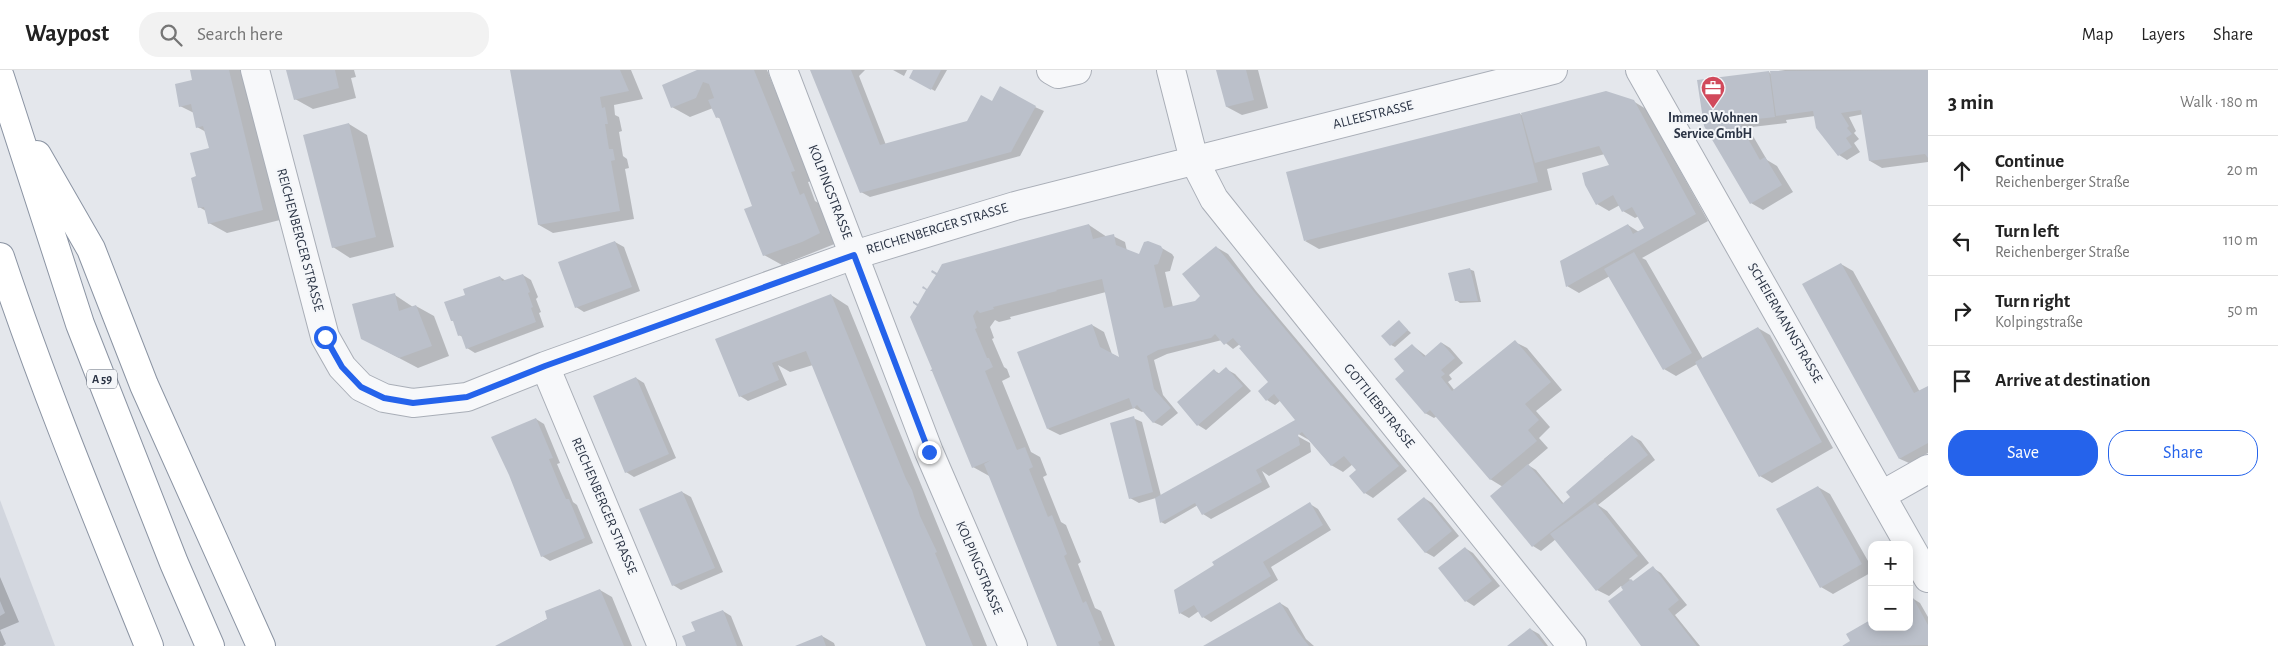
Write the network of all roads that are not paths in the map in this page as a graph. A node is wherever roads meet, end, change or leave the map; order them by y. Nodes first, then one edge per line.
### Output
1 (256, 70) edge
2 (783, 70) edge
3 (1051, 70) edge
4 (1077, 70) edge
5 (1171, 70) edge
6 (1553, 70) edge
7 (1640, 70) edge
8 (0, 77) edge
9 (9, 106) junction
10 (1194, 160) junction
11 (854, 255) junction
12 (0, 257) edge
13 (545, 366) junction
14 (1928, 469) edge
15 (1882, 495) junction
16 (113, 557) junction
17 (1928, 578) edge
18 (131, 646) edge
19 (149, 646) edge
20 (210, 646) edge
21 (261, 646) edge
22 (662, 646) edge
23 (1013, 646) edge
24 (1572, 646) edge

1 - 13 street, REICHENBERGER STRASSE
2 - 11 street, KOLPINGSTRASSE
3 - 4 street
5 - 10 street, GOTTLIEBSTRASSE
6 - 10 street, ALLEESTRASSE
7 - 15 street, SCHEIERMANNSTRASSE
8 - 9 highway, A 59
9 - 20 highway, A 59
9 - 21 highway
10 - 11 street, REICHENBERGER STRASSE
10 - 24 street, GOTTLIEBSTRASSE
11 - 13 street, REICHENBERGER STRASSE
11 - 23 street, KOLPINGSTRASSE
12 - 16 highway
13 - 22 street, REICHENBERGER STRASSE
14 - 15 street
15 - 17 street, SCHEIERMANNSTRASSE
16 - 18 highway
16 - 19 highway

